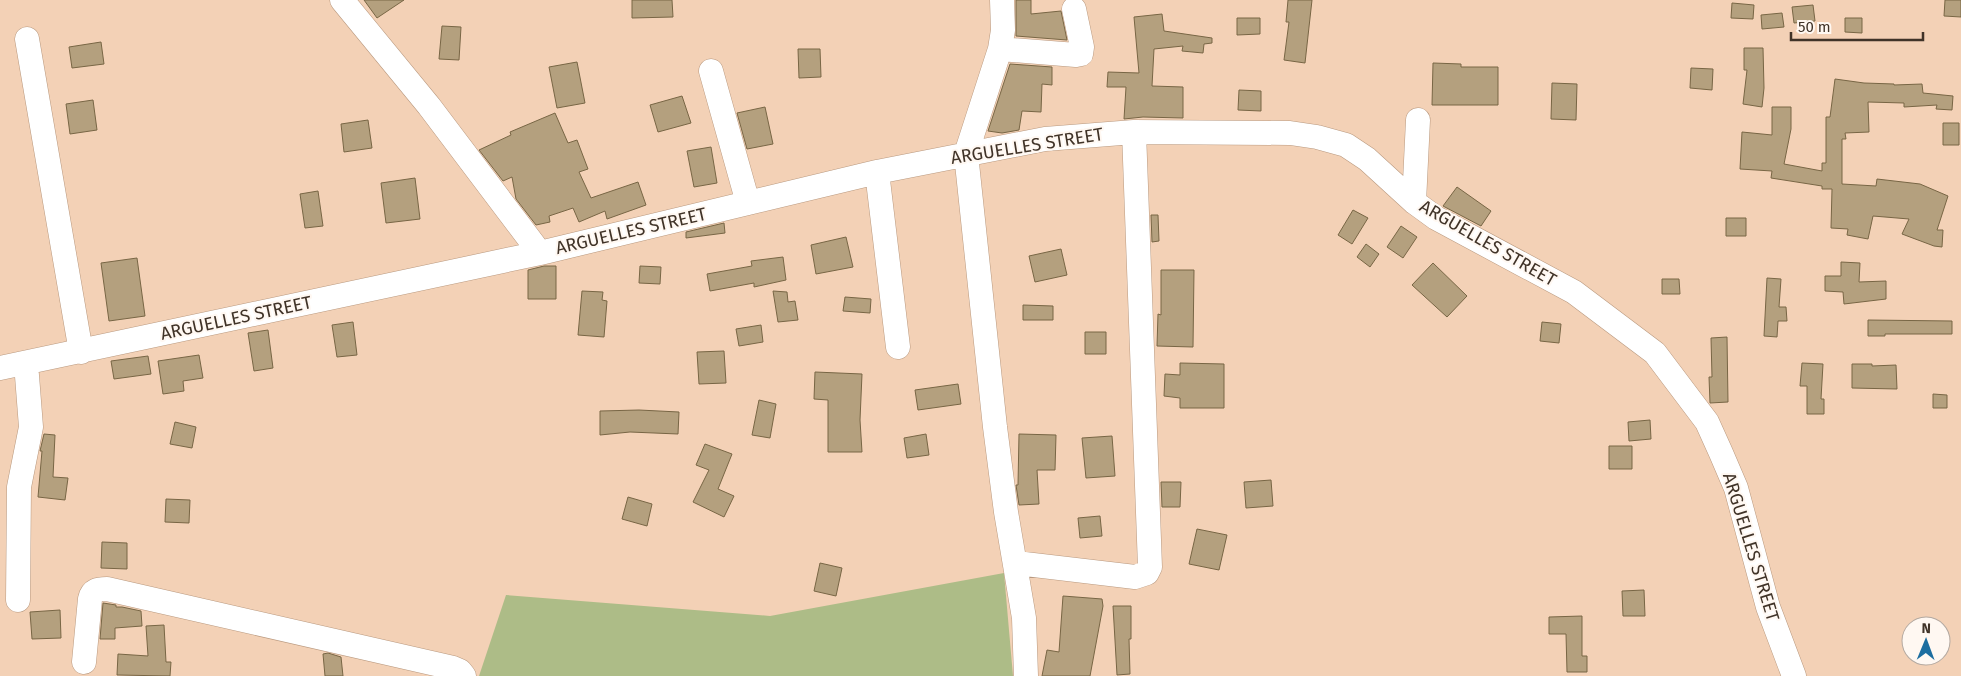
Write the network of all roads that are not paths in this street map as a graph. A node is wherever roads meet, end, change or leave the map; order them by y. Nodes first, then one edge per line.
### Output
1 (342, 0) edge
2 (1002, 0) edge
3 (1074, 9) dead end
4 (27, 40) dead end
5 (1000, 48) junction
6 (711, 71) dead end
7 (1418, 120) dead end
8 (1134, 132) junction
9 (966, 154) junction
10 (877, 172) junction
11 (1414, 202) junction
12 (748, 204) junction
13 (540, 253) junction
14 (898, 347) dead end
15 (80, 352) junction
16 (26, 363) junction
17 (0, 368) edge
18 (1016, 563) junction
19 (18, 600) dead end
20 (84, 662) dead end
21 (464, 676) edge
22 (1026, 676) edge
23 (1794, 676) edge

1 - 13 street
2 - 5 street
3 - 5 street
4 - 15 street
5 - 9 street
6 - 12 street
7 - 11 street
8 - 9 street, ARGUELLES STREET
8 - 11 street, ARGUELLES STREET
8 - 18 street
9 - 10 street, ARGUELLES STREET
9 - 18 street
10 - 12 street, ARGUELLES STREET
10 - 14 street
11 - 23 street, ARGUELLES STREET
12 - 13 street, ARGUELLES STREET
13 - 15 street, ARGUELLES STREET
15 - 16 street, ARGUELLES STREET
16 - 17 street, ARGUELLES STREET
16 - 19 street
18 - 22 street
20 - 21 street

